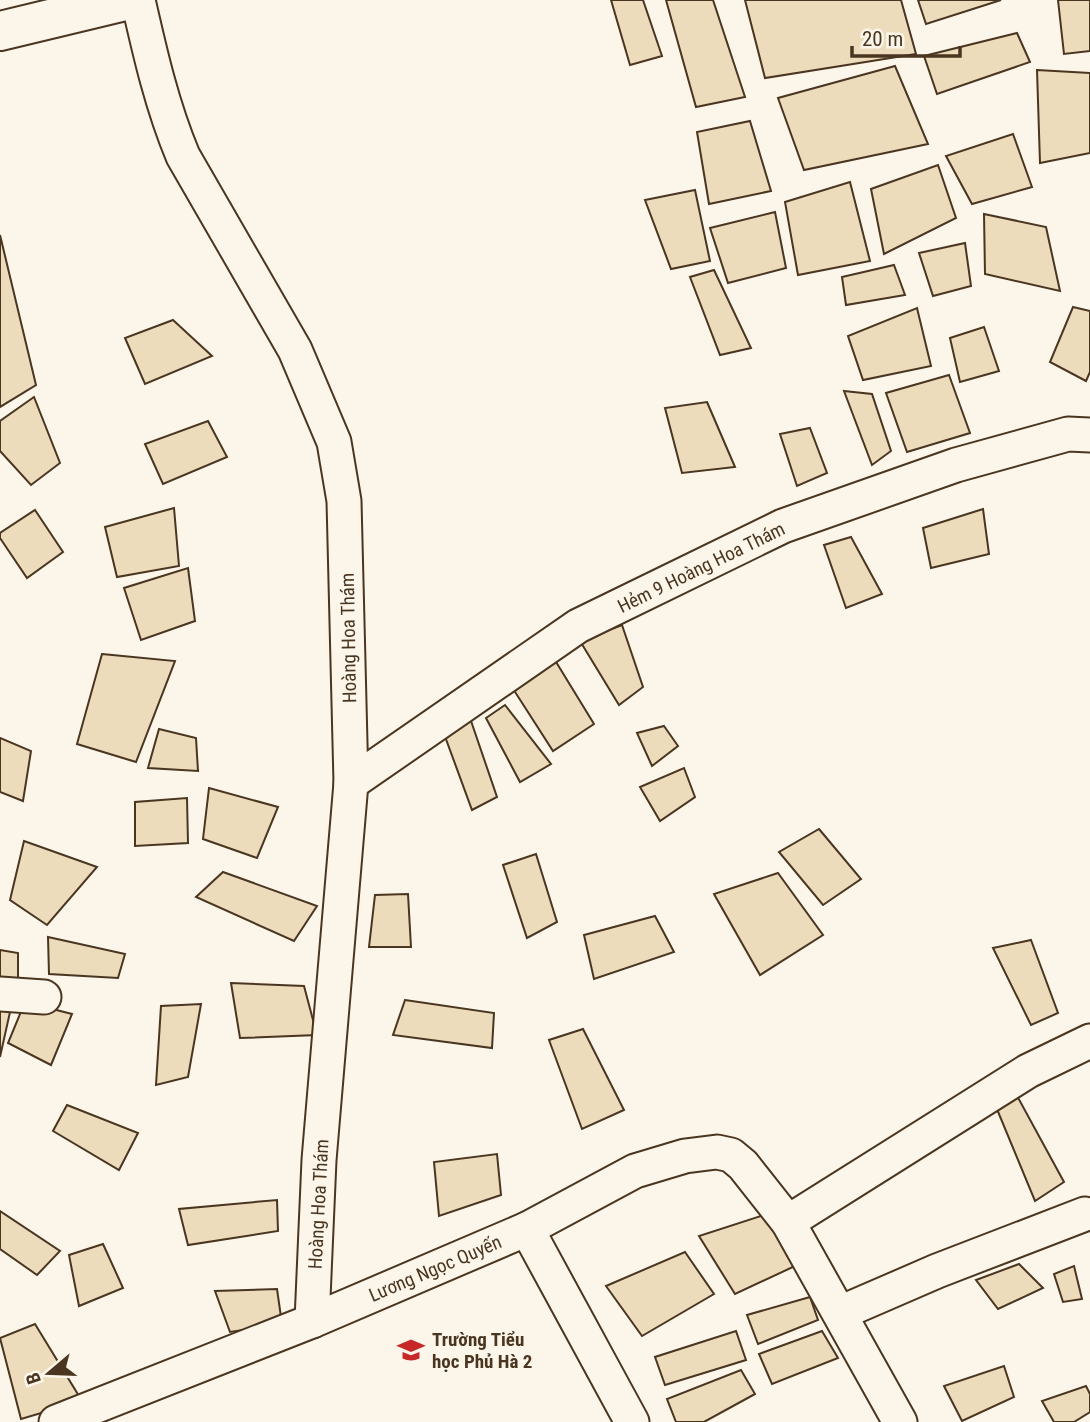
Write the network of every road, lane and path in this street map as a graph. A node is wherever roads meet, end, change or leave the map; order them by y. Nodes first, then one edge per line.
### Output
1 (129, 0) edge
2 (138, 0) edge
3 (0, 31) edge
4 (1090, 435) edge
5 (351, 783) junction
6 (0, 994) edge
7 (44, 997) dead end
8 (1090, 1041) edge
9 (1085, 1214) dead end
10 (788, 1222) junction
11 (527, 1229) junction
12 (840, 1313) junction
13 (312, 1321) junction
14 (56, 1422) edge
15 (632, 1422) edge
16 (900, 1422) edge

1 - 3 main road
2 - 5 street, Hoàng Hoa Thám
4 - 5 street, Hẻm 9 Hoàng Hoa Thám
5 - 13 street, Hoàng Hoa Thám
6 - 7 street
8 - 10 street
9 - 12 street
10 - 11 street, Lương Ngọc Quyến
10 - 12 street, Lương Ngọc Quyến
11 - 13 street, Lương Ngọc Quyến
11 - 15 street
12 - 16 street, Lương Ngọc Quyến
13 - 14 street, Lương Ngọc Quyến

